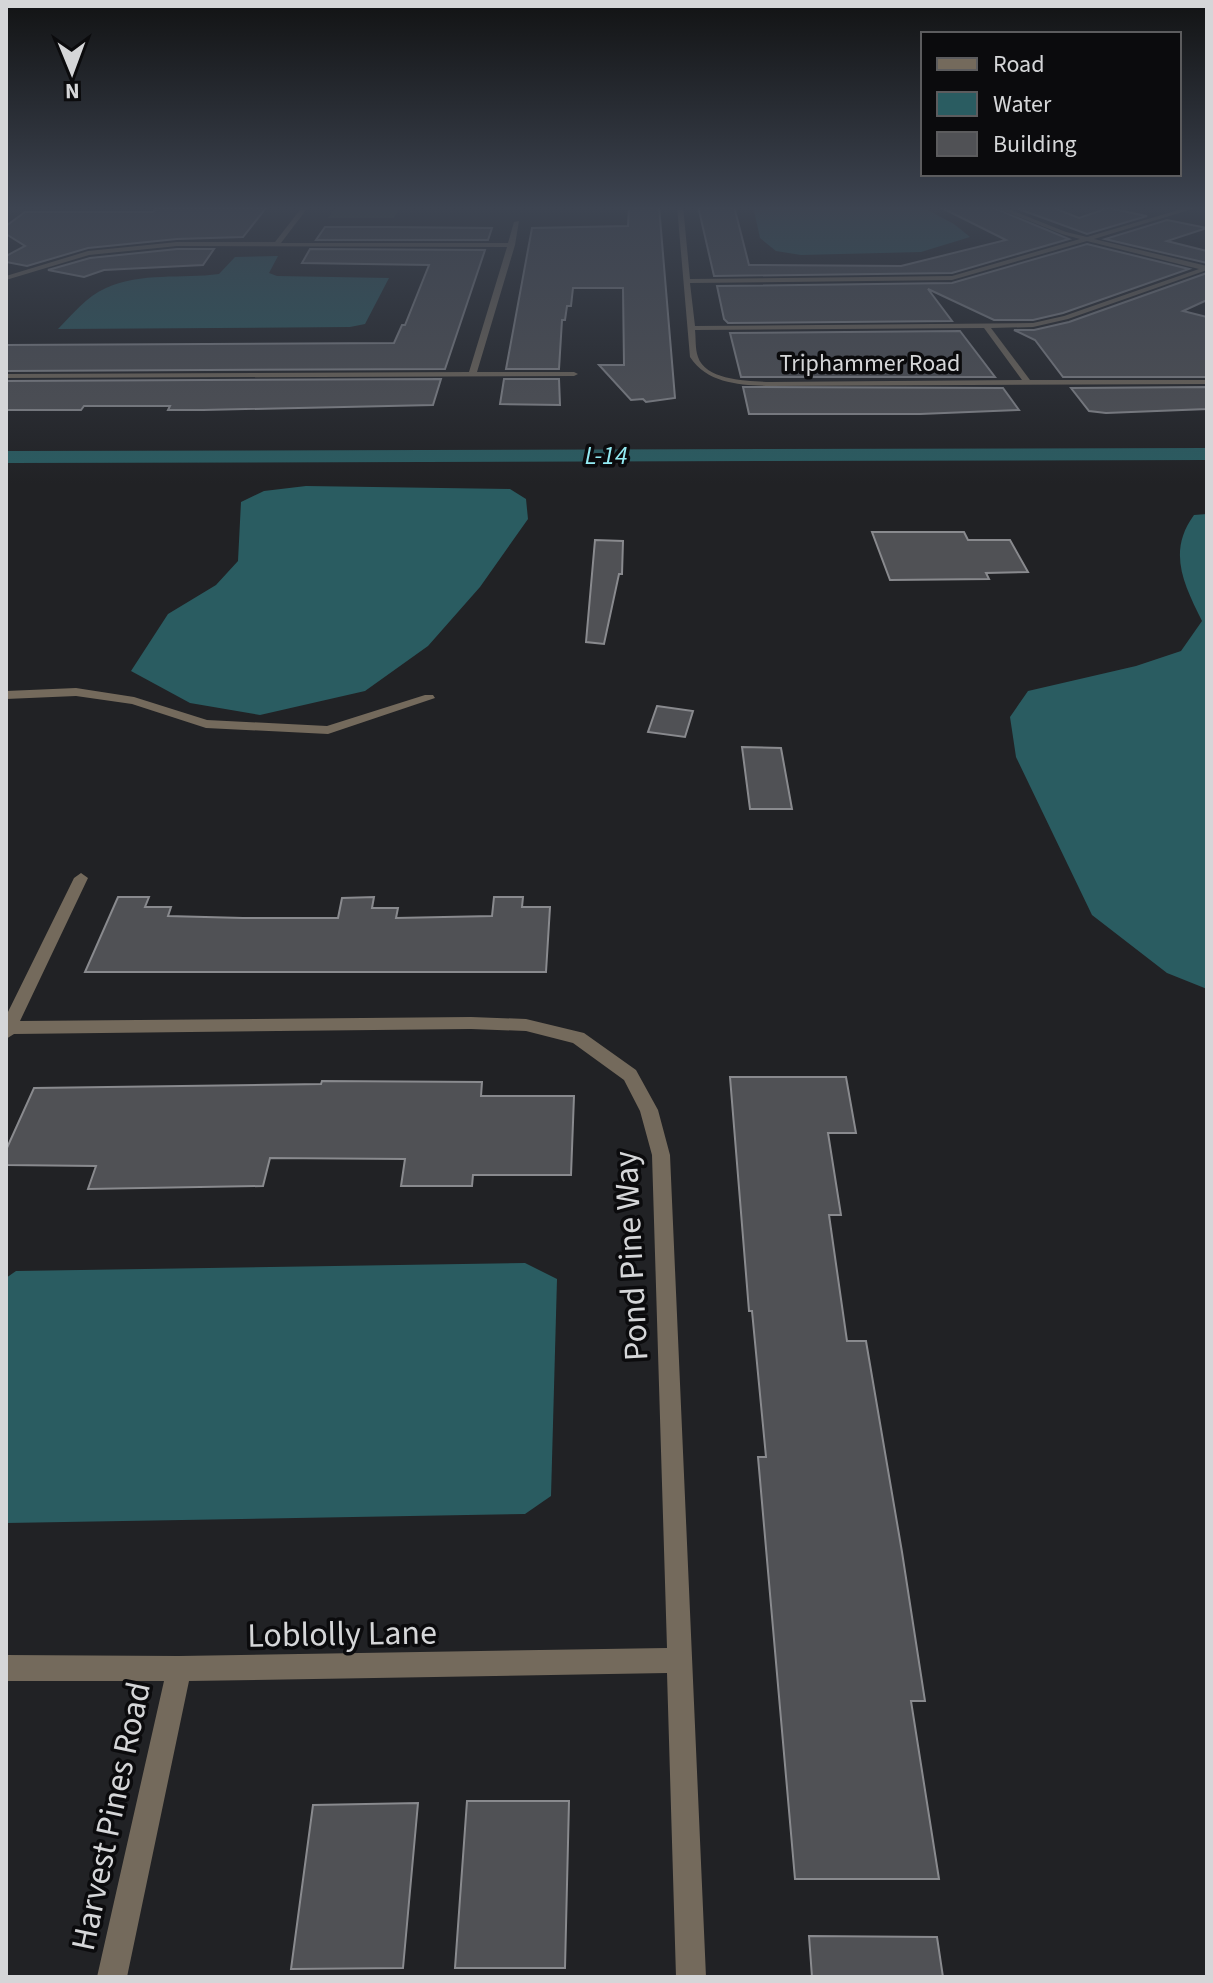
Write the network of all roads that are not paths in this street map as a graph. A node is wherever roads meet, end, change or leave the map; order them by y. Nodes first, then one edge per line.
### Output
1 (496, 299) edge
2 (688, 299) edge
3 (1120, 299) edge
4 (987, 327) junction
5 (691, 328) junction
6 (574, 374) dead end
7 (472, 375) junction
8 (6, 376) edge
9 (1207, 382) edge
10 (1028, 383) junction
11 (6, 695) edge
12 (429, 698) dead end
13 (81, 878) dead end
14 (7, 1030) edge
15 (680, 1660) junction
16 (6, 1668) edge
17 (179, 1669) junction
18 (112, 1977) edge
19 (691, 1977) edge

1 - 7 street
2 - 5 street, Triphammer Road
3 - 4 street
4 - 5 street
4 - 10 street
5 - 10 street, Triphammer Road
6 - 7 street
7 - 8 street
9 - 10 street, Triphammer Road
11 - 12 street
13 - 14 street
14 - 15 street, Pond Pine Way
15 - 17 street, Loblolly Lane
15 - 19 street, Pond Pine Way
16 - 17 street, Loblolly Lane
17 - 18 street, Harvest Pines Road

